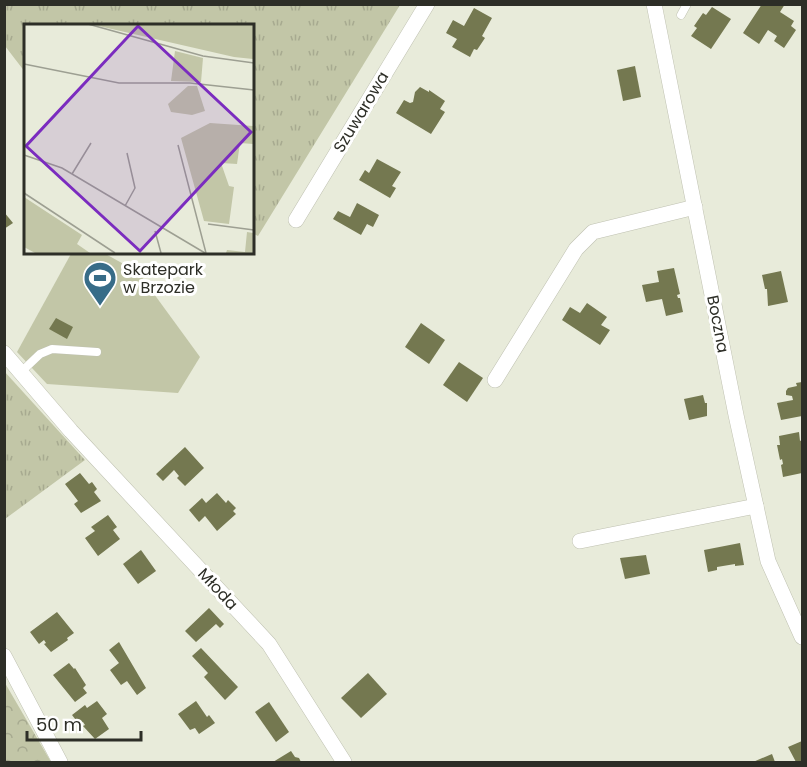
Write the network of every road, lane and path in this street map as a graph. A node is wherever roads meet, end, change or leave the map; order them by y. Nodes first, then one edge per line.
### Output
1 (427, 4) edge
2 (654, 4) edge
3 (687, 4) edge
4 (681, 15) dead end
5 (695, 207) junction
6 (296, 220) dead end
7 (97, 352) dead end
8 (4, 353) edge
9 (20, 373) junction
10 (495, 380) dead end
11 (756, 506) junction
12 (580, 541) dead end
13 (802, 637) edge
14 (4, 656) edge
15 (60, 762) edge
16 (344, 762) edge

1 - 6 street, Szuwarowa
2 - 5 street, Boczna
3 - 4 lane
5 - 10 street
5 - 11 street, Boczna
7 - 9 lane
8 - 9 street, Młoda
9 - 16 street, Młoda
11 - 12 street
11 - 13 street, Boczna
14 - 15 street

